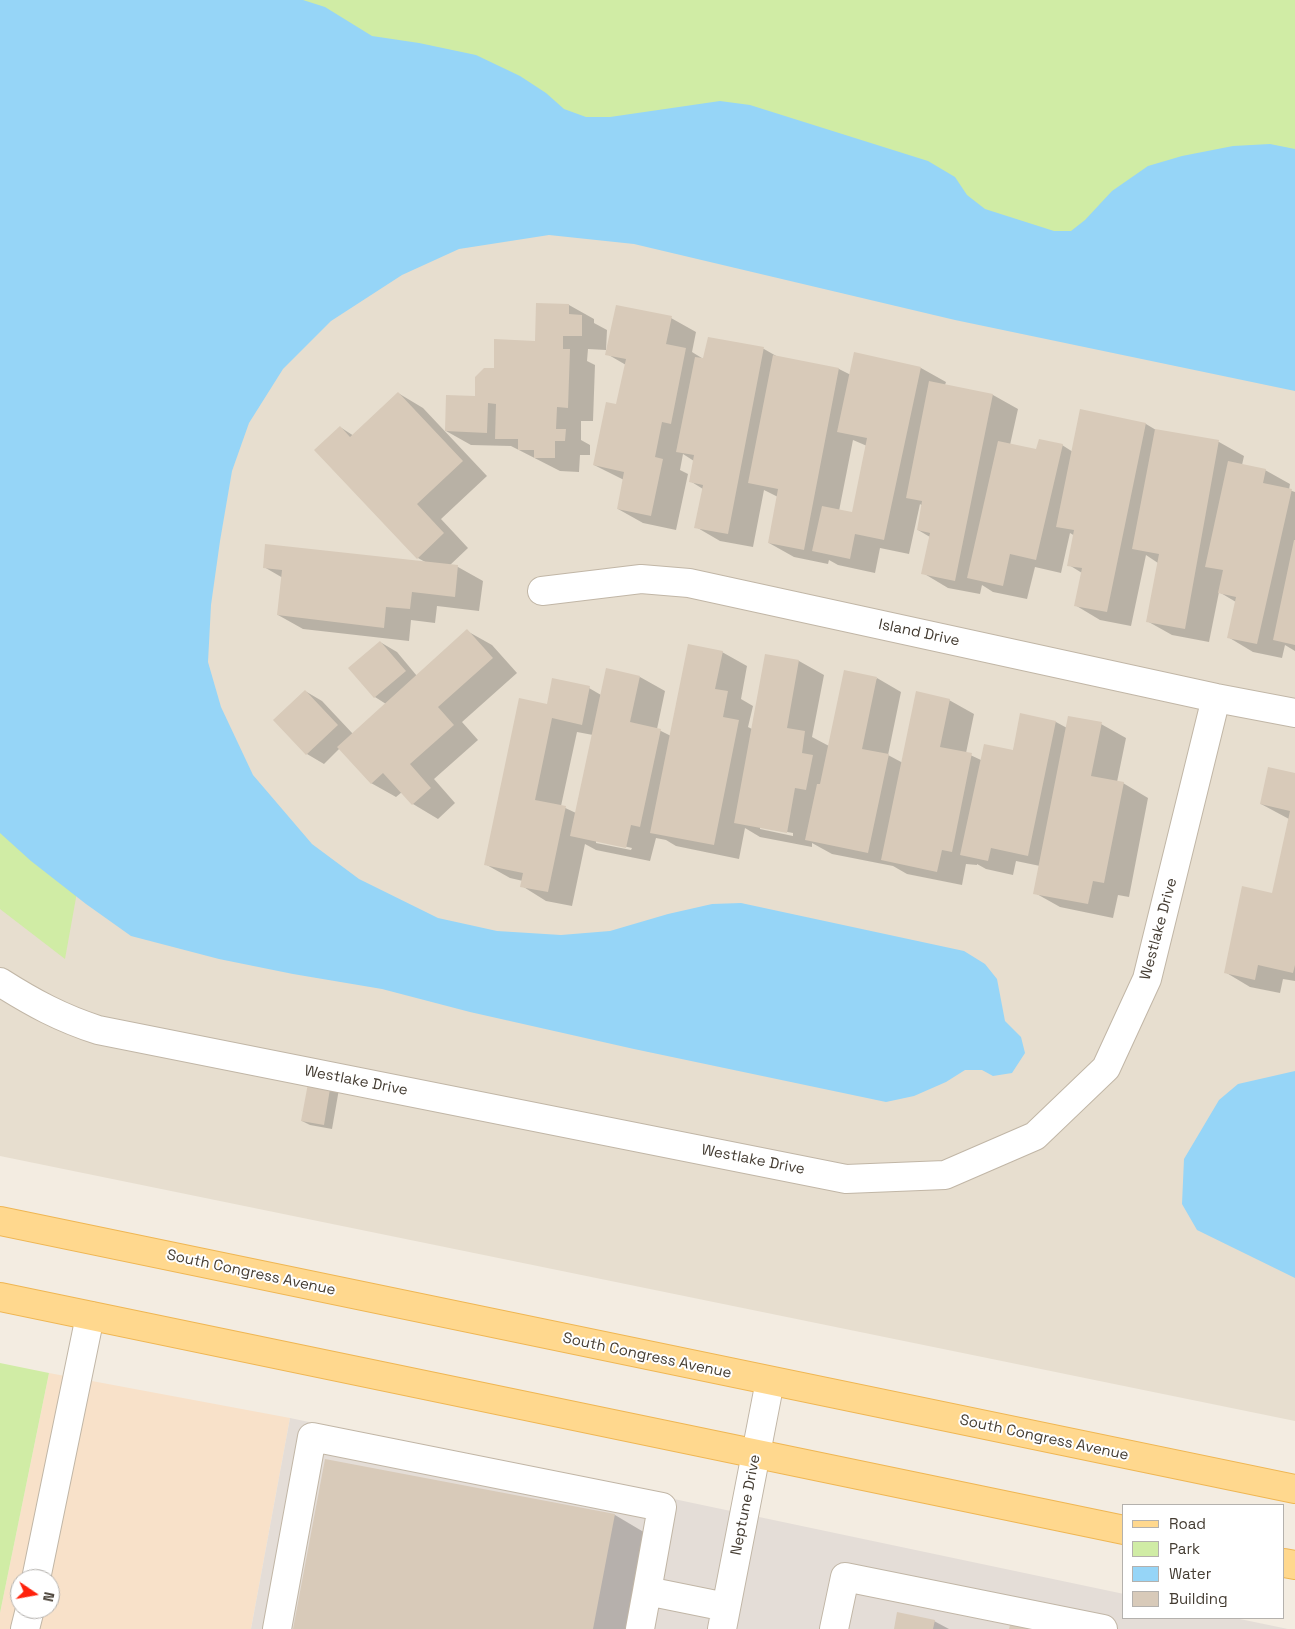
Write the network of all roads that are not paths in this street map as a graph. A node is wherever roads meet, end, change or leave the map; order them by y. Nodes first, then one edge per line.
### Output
1 (542, 591) dead end
2 (1216, 698) junction
3 (1295, 713) edge
4 (0, 982) edge
5 (0, 1222) edge
6 (0, 1297) edge
7 (90, 1316) junction
8 (770, 1381) junction
9 (756, 1454) junction
10 (1295, 1489) edge
11 (1122, 1530) edge
12 (38, 1569) edge
13 (647, 1590) junction
14 (724, 1618) edge
15 (277, 1629) edge
16 (640, 1629) edge
17 (834, 1629) edge
18 (1103, 1629) edge

1 - 2 street, Island Drive
2 - 3 street, Island Drive
2 - 4 street, Westlake Drive
5 - 8 main road, South Congress Avenue
6 - 7 main road
7 - 9 main road
7 - 12 street
8 - 9 street, Neptune Drive
8 - 10 main road, South Congress Avenue
9 - 11 main road
9 - 14 street, Neptune Drive
13 - 14 street
13 - 15 street
13 - 16 street
17 - 18 street

